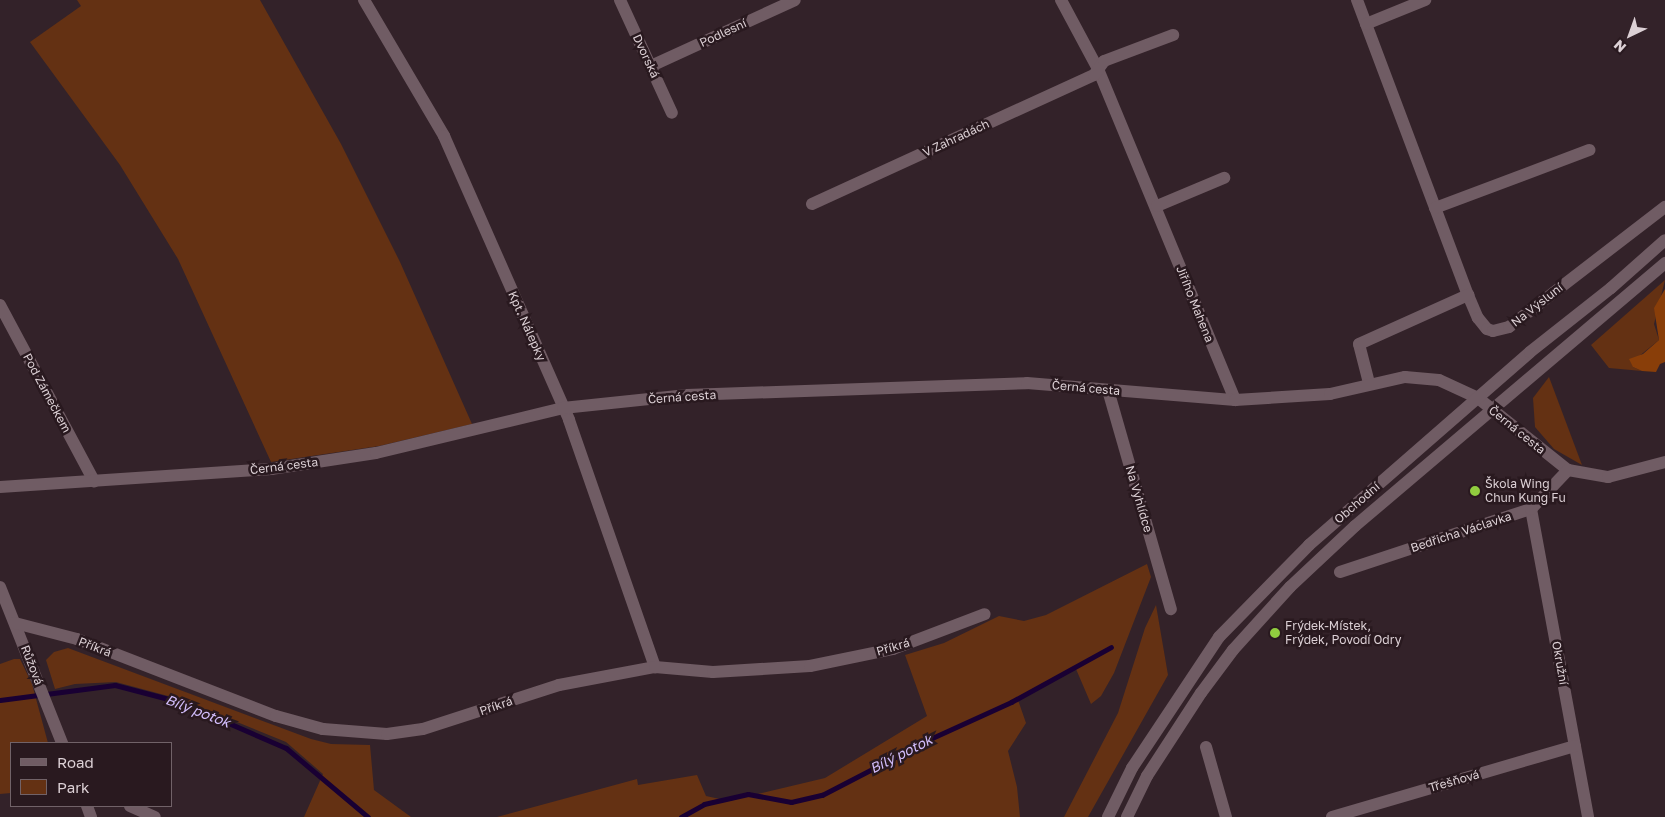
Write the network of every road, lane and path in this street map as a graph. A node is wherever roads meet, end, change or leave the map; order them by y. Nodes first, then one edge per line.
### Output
1 (364, 0) edge
2 (620, 0) edge
3 (794, 0) edge
4 (1061, 0) edge
5 (1356, 0) edge
6 (1425, 0) edge
7 (1366, 24) junction
8 (1172, 35) dead end
9 (650, 66) junction
10 (1098, 70) junction
11 (672, 113) dead end
12 (1589, 150) dead end
13 (1224, 178) dead end
14 (812, 204) dead end
15 (1157, 206) junction
16 (1435, 208) junction
17 (1665, 208) edge
18 (1665, 240) edge
19 (1665, 263) edge
20 (1468, 295) junction
21 (0, 305) edge
22 (1369, 383) junction
23 (1108, 390) junction
24 (1478, 398) junction
25 (1235, 400) junction
26 (563, 408) junction
27 (1492, 410) junction
28 (1665, 462) edge
29 (1568, 470) junction
30 (94, 481) junction
31 (0, 487) edge
32 (1531, 509) junction
33 (1340, 572) dead end
34 (0, 587) edge
35 (1171, 609) dead end
36 (985, 614) dead end
37 (16, 623) junction
38 (655, 667) junction
39 (62, 742) edge
40 (1575, 746) junction
41 (1206, 747) dead end
42 (132, 807) edge
43 (156, 817) edge
44 (1108, 817) edge
45 (1127, 817) edge
46 (1226, 817) edge
47 (1332, 817) edge
48 (1588, 817) edge

1 - 26 street, Kpt. Nálepky
2 - 9 street, Dvorská
3 - 9 street, Podlesní
4 - 10 street, Jiřího Mahena
5 - 7 street, Na Výsluní
6 - 7 street
7 - 16 street, Na Výsluní
8 - 10 street
9 - 11 street, Dvorská
10 - 14 street, V Zahradách
10 - 15 street, Jiřího Mahena
12 - 16 street
13 - 15 street
15 - 25 street, Jiřího Mahena
16 - 20 street, Na Výsluní
17 - 20 street, Na Výsluní
18 - 24 street, Obchodní
19 - 27 street, Obchodní
20 - 22 street
21 - 30 street, Pod Zámečkem
22 - 24 street, Černá cesta
22 - 25 street, Černá cesta
23 - 25 street, Černá cesta
23 - 26 street, Černá cesta
23 - 35 street, Na Vyhlídce
24 - 27 street, Černá cesta
24 - 44 street, Obchodní
26 - 30 street, Černá cesta
26 - 38 street, Kpt. Nálepky
27 - 29 street, Černá cesta
27 - 45 street, Obchodní
28 - 29 street, Černá cesta
29 - 32 street, Bedřicha Václavka
30 - 31 street, Černá cesta
32 - 33 street, Bedřicha Václavka
32 - 40 street, Okružní
34 - 37 street, Růžová
36 - 38 street, Příkrá
37 - 38 street, Příkrá
37 - 39 street, Růžová
40 - 47 street, Třešňová
40 - 48 street, Okružní
41 - 46 street
42 - 43 street

